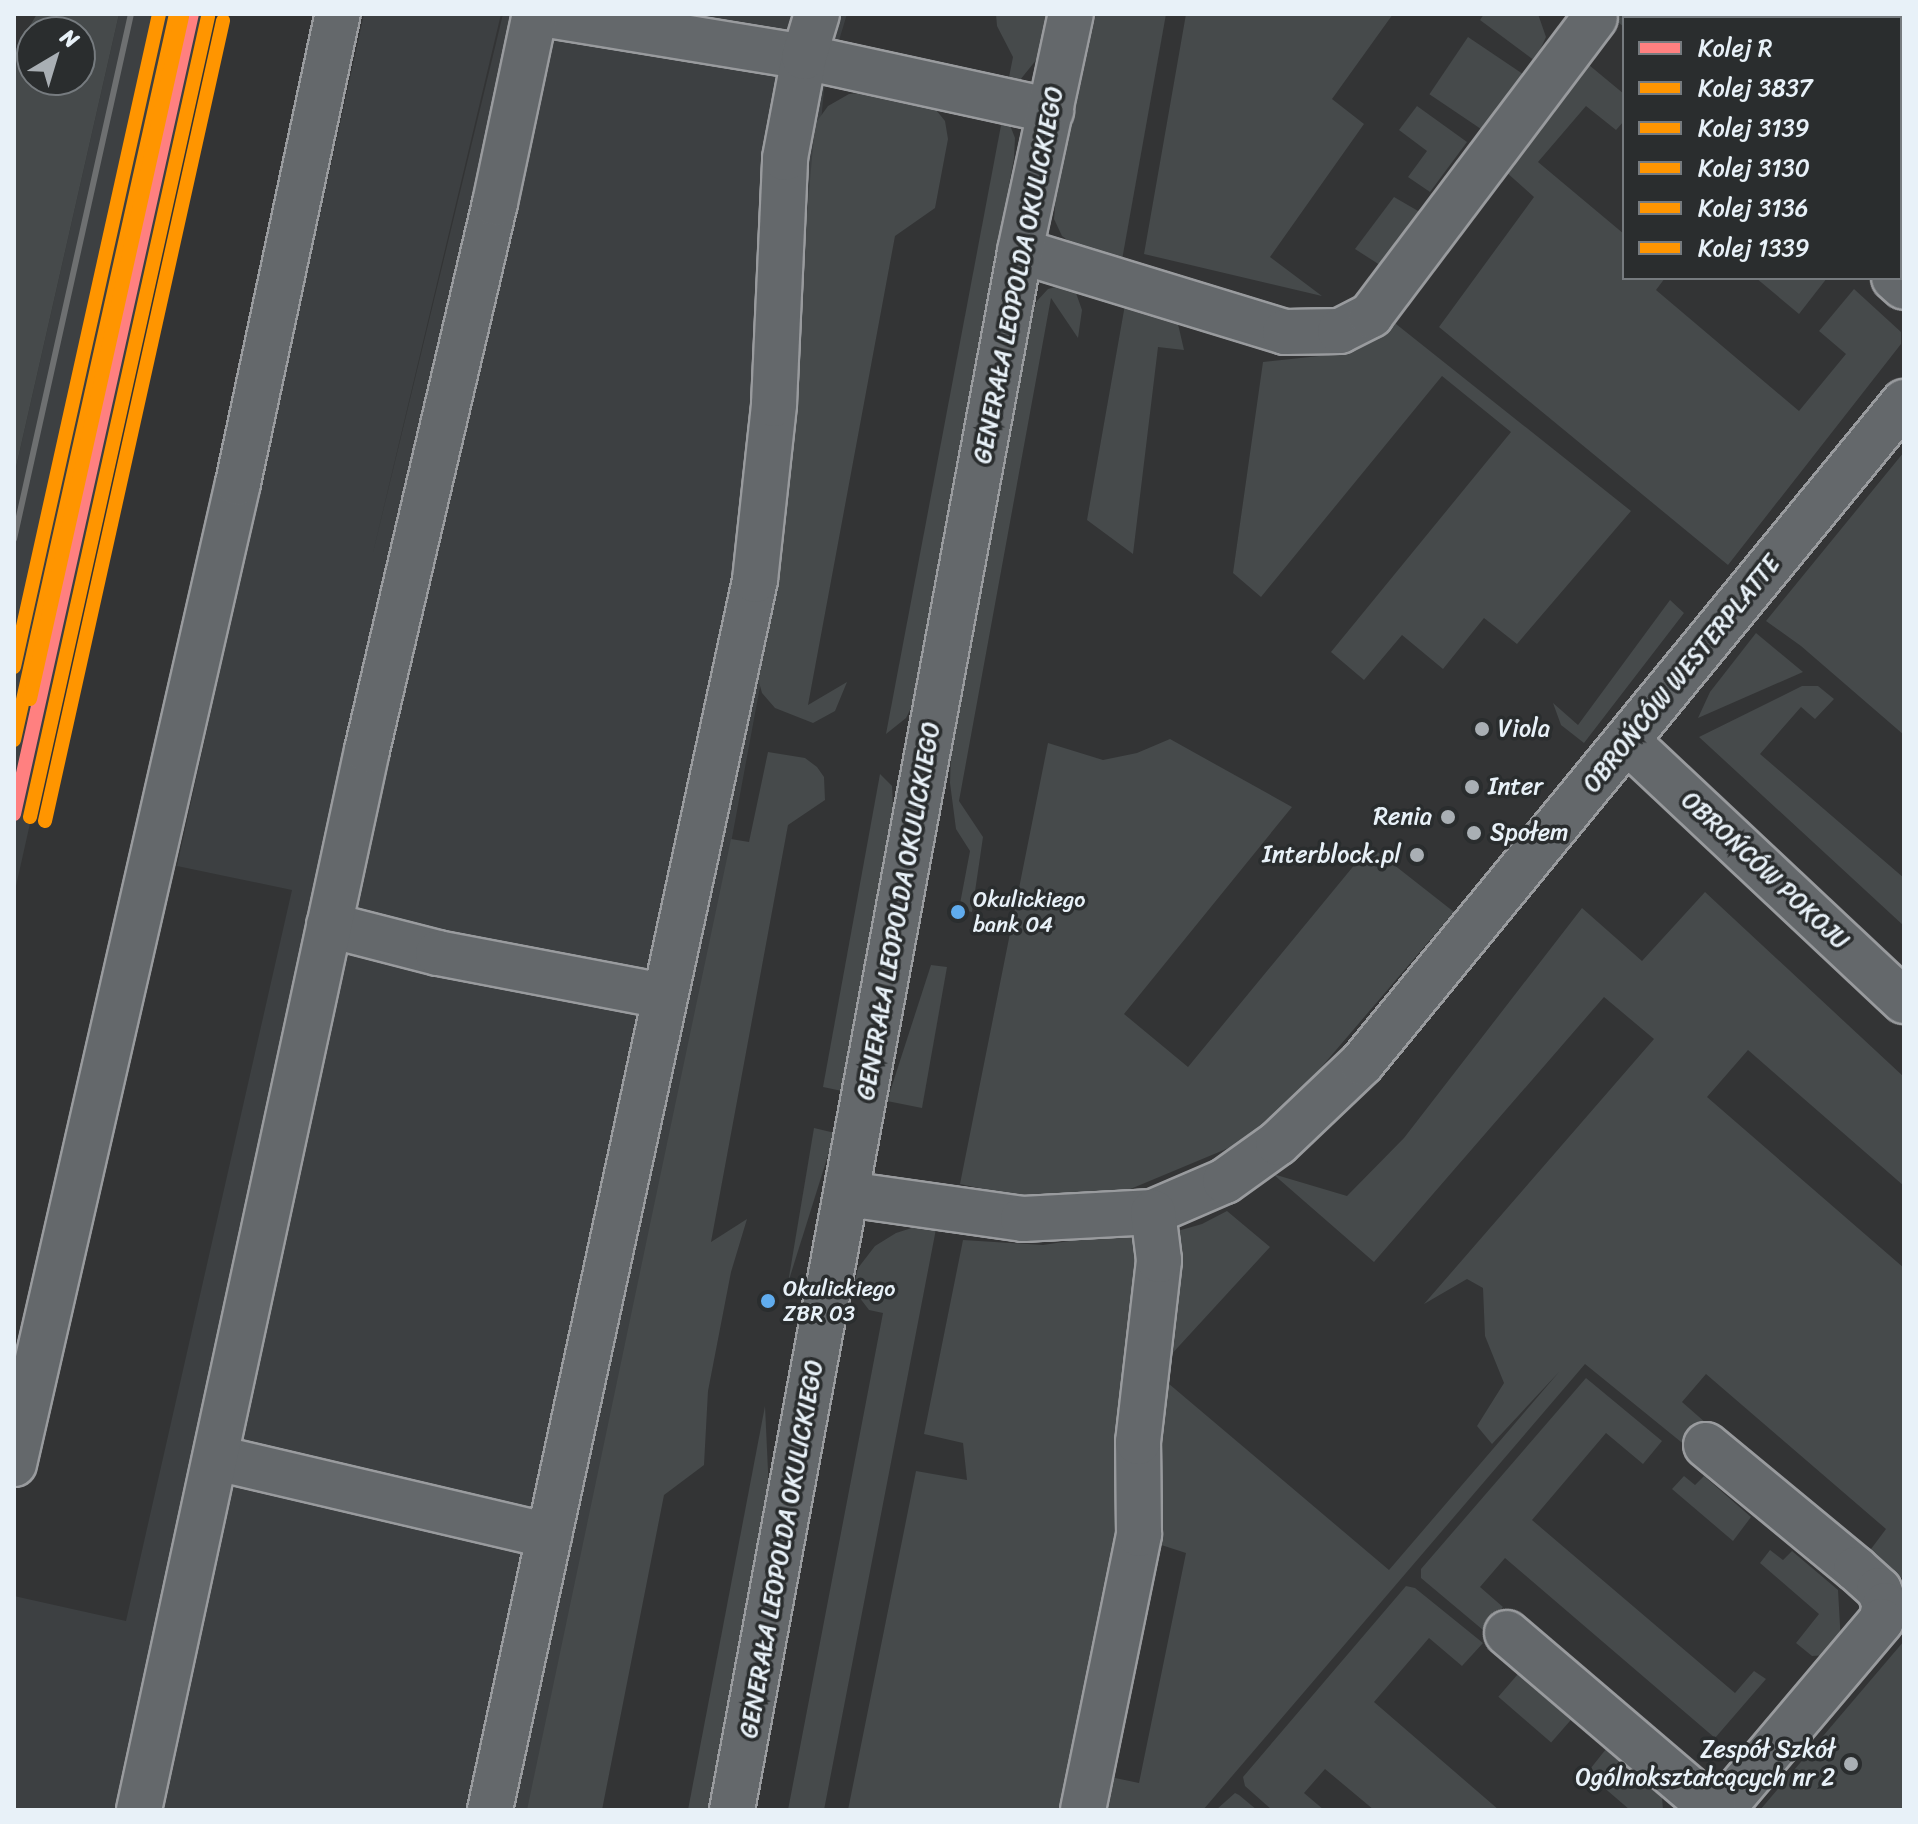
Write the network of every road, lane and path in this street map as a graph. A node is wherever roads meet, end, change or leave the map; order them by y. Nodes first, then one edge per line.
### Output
1 (338, 14) edge
2 (535, 14) edge
3 (542, 14) edge
4 (817, 14) edge
5 (1071, 14) edge
6 (1604, 25) edge
7 (804, 57) junction
8 (1051, 111) junction
9 (1020, 251) junction
10 (1904, 402) edge
11 (1627, 741) junction
12 (329, 925) junction
13 (664, 996) junction
14 (1904, 1001) edge
15 (847, 1194) junction
16 (1153, 1212) junction
17 (1706, 1445) dead end
18 (217, 1458) junction
19 (14, 1464) edge
20 (549, 1536) junction
21 (1507, 1633) dead end
22 (139, 1810) edge
23 (490, 1810) edge
24 (732, 1810) edge
25 (1083, 1810) edge
26 (1714, 1810) edge
27 (1721, 1810) edge

1 - 19 street
2 - 12 street
3 - 7 street
4 - 7 street
5 - 8 street, GENERAŁA LEOPOLDA OKULICKIEGO
6 - 9 street
7 - 8 street
7 - 13 street
8 - 9 street, GENERAŁA LEOPOLDA OKULICKIEGO
9 - 15 street, GENERAŁA LEOPOLDA OKULICKIEGO
10 - 11 street, OBROŃCÓW WESTERPLATTE
11 - 14 street, OBROŃCÓW POKOJU
11 - 16 street, OBROŃCÓW WESTERPLATTE
12 - 13 street
12 - 18 street
13 - 20 street
15 - 16 street, OBROŃCÓW WESTERPLATTE
15 - 24 street, GENERAŁA LEOPOLDA OKULICKIEGO
16 - 25 street
17 - 27 street
18 - 20 street
18 - 22 street
20 - 23 street
21 - 26 street

